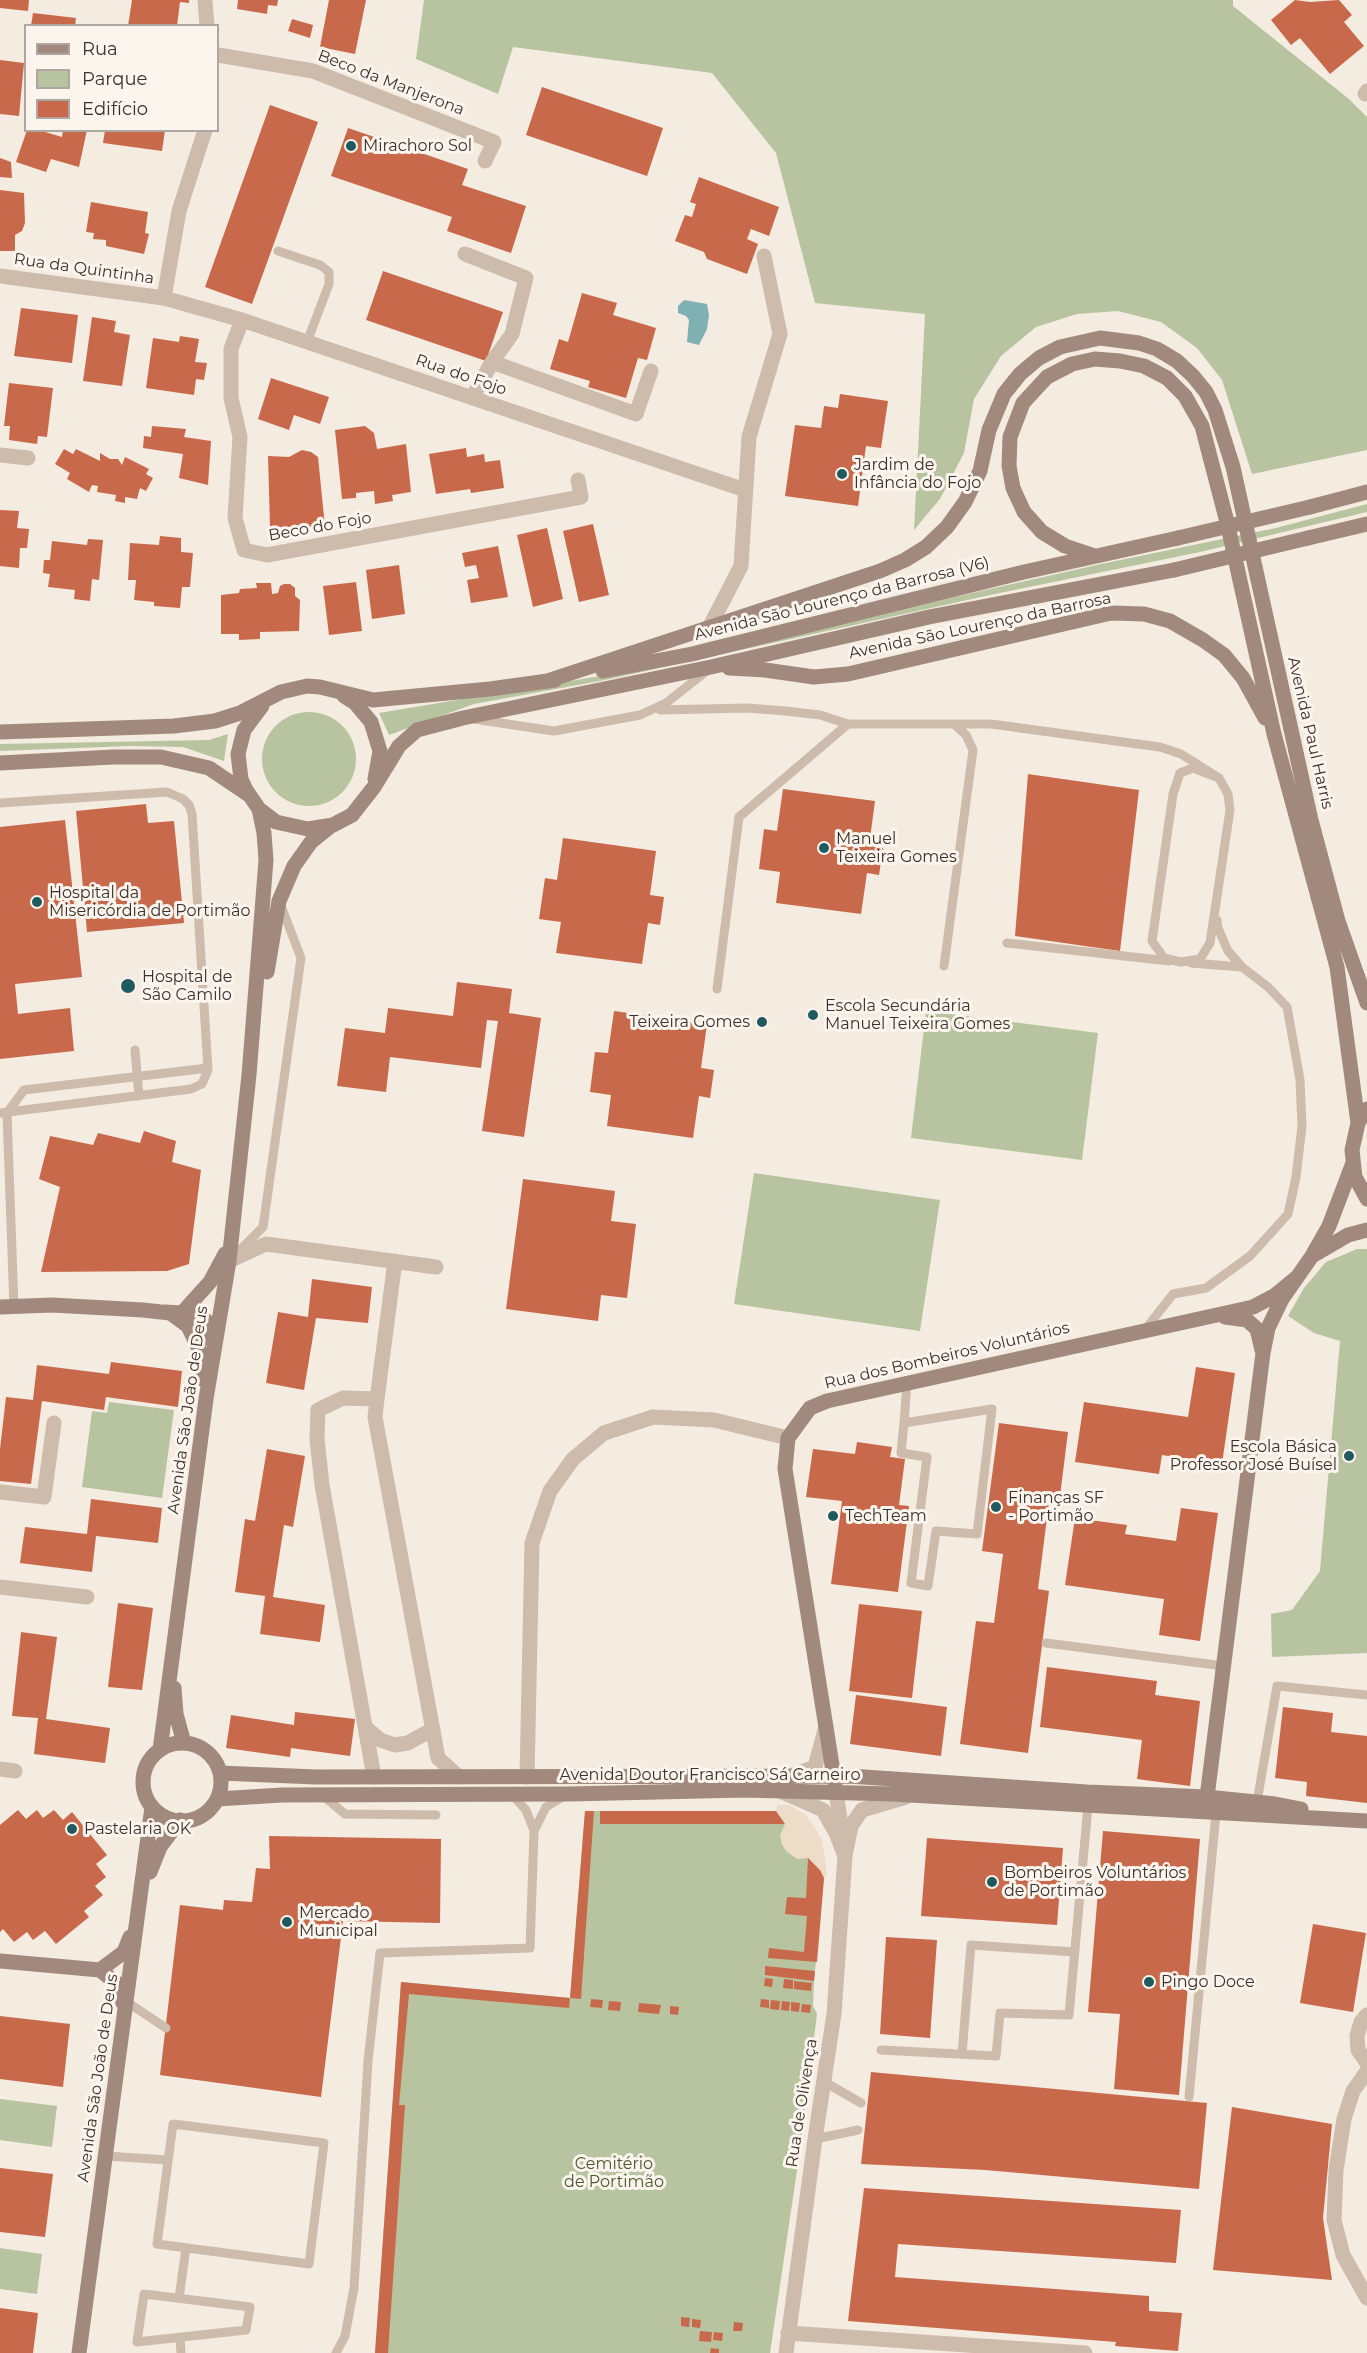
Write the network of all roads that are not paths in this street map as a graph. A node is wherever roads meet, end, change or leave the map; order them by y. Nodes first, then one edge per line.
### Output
1 (205, 0) edge
2 (207, 24) edge
3 (219, 55) edge
4 (204, 132) edge
5 (485, 161) dead end
6 (278, 251) dead end
7 (465, 254) dead end
8 (764, 256) dead end
9 (0, 276) edge
10 (164, 298) junction
11 (243, 320) junction
12 (307, 342) junction
13 (492, 362) junction
14 (651, 371) dead end
15 (472, 398) junction
16 (0, 455) edge
17 (28, 458) dead end
18 (578, 480) dead end
19 (745, 490) junction
20 (1367, 492) edge
21 (1367, 524) edge
22 (1095, 555) junction
23 (709, 628) junction
24 (711, 667) junction
25 (547, 681) junction
26 (320, 687) junction
27 (282, 692) junction
28 (648, 711) junction
29 (463, 717) junction
30 (848, 724) junction
31 (954, 724) junction
32 (0, 732) edge
33 (1274, 734) junction
34 (0, 763) edge
35 (1219, 778) junction
36 (374, 787) junction
37 (249, 795) junction
38 (0, 803) edge
39 (259, 809) junction
40 (333, 825) junction
41 (279, 901) junction
42 (1216, 903) junction
43 (1007, 943) dead end
44 (1180, 962) junction
45 (944, 966) dead end
46 (1242, 967) junction
47 (717, 988) dead end
48 (1367, 1003) edge
49 (135, 1050) dead end
50 (208, 1068) junction
51 (249, 1076) junction
52 (136, 1077) junction
53 (139, 1096) junction
54 (1367, 1109) edge
55 (4, 1113) edge
56 (1358, 1123) junction
57 (1353, 1164) junction
58 (1367, 1199) edge
59 (1367, 1230) edge
60 (231, 1242) junction
61 (1312, 1256) junction
62 (229, 1261) junction
63 (395, 1261) junction
64 (436, 1267) dead end
65 (1296, 1278) junction
66 (7, 1307) edge
67 (159, 1312) junction
68 (182, 1313) junction
69 (1211, 1316) junction
70 (1144, 1331) junction
71 (213, 1350) junction
72 (1263, 1353) junction
73 (907, 1383) junction
74 (206, 1399) junction
75 (377, 1399) junction
76 (54, 1423) dead end
77 (904, 1423) junction
78 (788, 1438) junction
79 (0, 1492) edge
80 (0, 1587) edge
81 (87, 1597) dead end
82 (1046, 1643) dead end
83 (171, 1661) junction
84 (1224, 1666) junction
85 (1367, 1695) edge
86 (827, 1724) junction
87 (365, 1727) junction
88 (433, 1729) junction
89 (184, 1743) junction
90 (160, 1750) junction
91 (220, 1773) junction
92 (790, 1776) junction
93 (374, 1777) junction
94 (459, 1777) junction
95 (527, 1777) junction
96 (834, 1777) junction
97 (779, 1791) junction
98 (836, 1792) junction
99 (511, 1794) junction
100 (569, 1794) junction
101 (322, 1795) junction
102 (913, 1795) junction
103 (1207, 1797) junction
104 (217, 1798) junction
105 (1257, 1802) junction
106 (1088, 1806) junction
107 (152, 1807) junction
108 (1208, 1812) junction
109 (436, 1815) dead end
110 (1345, 1819) junction
111 (180, 1820) junction
112 (1367, 1821) edge
113 (534, 1831) junction
114 (845, 1856) junction
115 (140, 1897) junction
116 (137, 1920) junction
117 (1075, 1952) junction
118 (0, 1961) edge
119 (100, 1970) junction
120 (126, 2007) junction
121 (1367, 2015) edge
122 (165, 2028) dead end
123 (881, 2050) dead end
124 (962, 2054) junction
125 (1367, 2063) edge
126 (1367, 2071) edge
127 (823, 2081) junction
128 (1189, 2097) dead end
129 (861, 2103) dead end
130 (858, 2130) dead end
131 (814, 2139) junction
132 (106, 2156) junction
133 (168, 2160) junction
134 (186, 2248) junction
135 (179, 2298) junction
136 (1367, 2298) edge
137 (788, 2333) junction
138 (180, 2337) junction
139 (967, 2349) edge
140 (79, 2353) edge
141 (181, 2353) edge
142 (336, 2353) edge
143 (786, 2353) edge
144 (1085, 2353) edge

1 - 2 street
3 - 5 street, Beco da Manjerona
4 - 10 street
6 - 12 lane
7 - 13 street
8 - 19 street
9 - 10 street, Rua da Quintinha
10 - 11 street, Rua do Fojo
11 - 12 street, Rua do Fojo
11 - 18 street, Beco do Fojo
12 - 15 street, Rua do Fojo
13 - 14 street
13 - 15 street
15 - 19 street, Rua do Fojo
16 - 17 street
19 - 23 street
20 - 22 street, Avenida São Lourenço da Barrosa (V6), bridge
21 - 24 street, Avenida São Lourenço da Barrosa (V6), bridge
22 - 25 street, Avenida São Lourenço da Barrosa (V6)
22 - 33 street
23 - 25 street, Avenida Paul Harris
23 - 48 street, Avenida Paul Harris
24 - 28 lane
24 - 29 street, Avenida São Lourenço da Barrosa (V6)
24 - 33 street, Avenida São Lourenço da Barrosa
25 - 26 street, Avenida São Lourenço da Barrosa (V6)
26 - 27 street, Avenida São Lourenço da Barrosa (V6)
26 - 36 street, Avenida São Lourenço da Barrosa (V6)
27 - 32 street, Avenida São Lourenço da Barrosa (V6)
27 - 37 street, Avenida São Lourenço da Barrosa (V6)
28 - 29 lane
28 - 30 lane
29 - 36 street, Avenida São Lourenço da Barrosa (V6)
30 - 31 lane
30 - 47 lane
31 - 35 lane
31 - 45 lane
33 - 56 street, Avenida Paul Harris
34 - 37 street, Avenida São Lourenço da Barrosa (V6)
35 - 42 lane
35 - 44 lane
36 - 40 street, Avenida São Lourenço da Barrosa (V6)
37 - 39 street, Avenida São Lourenço da Barrosa (V6)
38 - 50 lane
39 - 40 street, Avenida São Lourenço da Barrosa (V6)
39 - 51 street
40 - 41 street
41 - 51 street
41 - 62 lane
42 - 44 lane
42 - 46 lane
43 - 44 lane
44 - 46 lane
46 - 70 lane
49 - 52 lane
50 - 52 lane
50 - 53 lane
51 - 60 street, Avenida São João de Deus
52 - 53 lane
52 - 55 lane
53 - 55 lane
54 - 56 street
55 - 66 lane
56 - 57 street
57 - 58 street
57 - 61 street
59 - 61 street
60 - 62 street, Avenida São João de Deus
60 - 68 street
61 - 65 street
62 - 63 street
62 - 71 street, Avenida São João de Deus
63 - 64 street
63 - 75 street
65 - 69 street, Rua dos Bombeiros Voluntários
65 - 72 street
66 - 67 street
67 - 68 street
67 - 74 street
68 - 71 street
69 - 70 street, Rua dos Bombeiros Voluntários
69 - 72 street
70 - 73 street, Rua dos Bombeiros Voluntários
71 - 74 street, Avenida São João de Deus
72 - 84 street
73 - 77 lane
73 - 78 street, Rua dos Bombeiros Voluntários
74 - 83 street, Avenida São João de Deus
75 - 87 street
75 - 88 street
76 - 79 street
77 - 77 lane
78 - 86 street
78 - 95 street
80 - 81 street
82 - 84 lane
83 - 89 street
83 - 90 street, Avenida São João de Deus
84 - 103 street
85 - 105 lane
86 - 92 street
86 - 96 street
87 - 88 street
87 - 93 street
88 - 94 street
89 - 90 street
89 - 91 street
90 - 107 street
91 - 93 street, Avenida Doutor Francisco Sá Carneiro
91 - 104 street
92 - 95 street, Avenida Doutor Francisco Sá Carneiro
92 - 96 street, Avenida Doutor Francisco Sá Carneiro
93 - 94 street, Avenida Doutor Francisco Sá Carneiro
94 - 95 street, Avenida Doutor Francisco Sá Carneiro
96 - 98 street
96 - 103 street, Avenida Doutor Francisco Sá Carneiro
97 - 98 street, Avenida Doutor Francisco Sá Carneiro
97 - 100 street, Avenida Doutor Francisco Sá Carneiro
97 - 114 street
98 - 102 street, Avenida Doutor Francisco Sá Carneiro
98 - 114 street
99 - 100 street, Avenida Doutor Francisco Sá Carneiro
99 - 101 street, Avenida Doutor Francisco Sá Carneiro
99 - 113 lane
100 - 113 lane
101 - 104 street, Avenida Doutor Francisco Sá Carneiro
101 - 109 lane
102 - 106 street, Avenida Doutor Francisco Sá Carneiro
102 - 114 street
103 - 105 street, Avenida Doutor Francisco Sá Carneiro
103 - 108 street
104 - 111 street
105 - 110 street, Avenida Doutor Francisco Sá Carneiro
106 - 108 street, Avenida Doutor Francisco Sá Carneiro
106 - 117 lane
107 - 111 street
107 - 115 street, Avenida São João de Deus
108 - 110 street, Avenida Doutor Francisco Sá Carneiro
108 - 128 lane
110 - 112 street, Avenida Doutor Francisco Sá Carneiro
111 - 115 street
113 - 142 lane
114 - 127 street, Rua de Olivença
115 - 116 street, Avenida São João de Deus
116 - 119 street
116 - 120 street, Avenida São João de Deus
117 - 124 lane
117 - 124 lane
118 - 119 street
119 - 120 street
120 - 122 lane
120 - 132 street, Avenida São João de Deus
121 - 125 street
123 - 124 lane
126 - 136 street
127 - 129 lane
127 - 131 street, Rua de Olivença
130 - 131 lane
131 - 137 street, Rua de Olivença
132 - 133 lane
132 - 140 street, Avenida São João de Deus
133 - 134 lane
133 - 134 lane
134 - 135 lane
135 - 138 lane
135 - 138 lane
137 - 139 street
137 - 143 street, Rua de Olivença
138 - 141 lane
139 - 144 street

